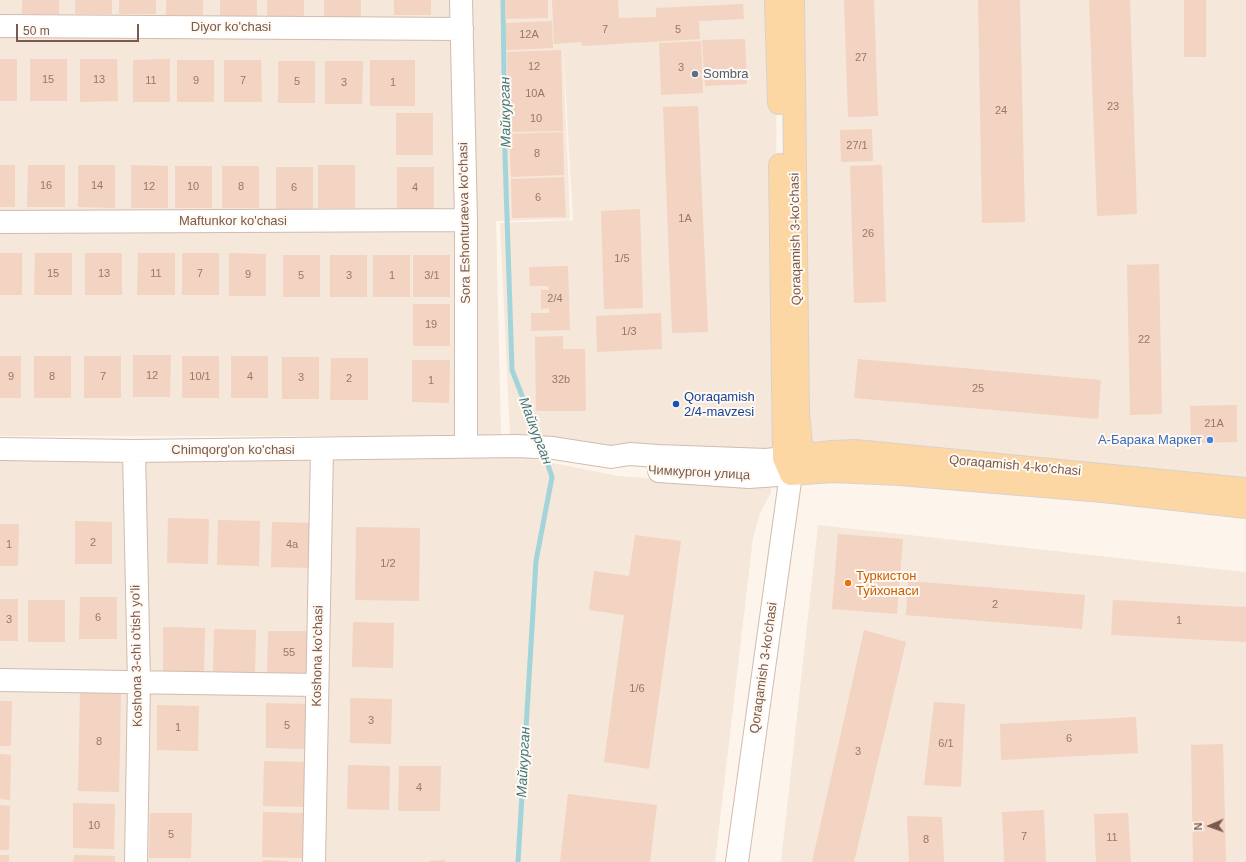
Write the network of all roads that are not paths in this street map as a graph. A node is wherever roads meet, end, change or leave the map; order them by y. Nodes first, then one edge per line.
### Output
1 (461, 0) edge
2 (776, 0) edge
3 (793, 0) edge
4 (0, 26) edge
5 (462, 29) junction
6 (466, 220) junction
7 (0, 222) edge
8 (466, 446) junction
9 (0, 449) edge
10 (322, 449) junction
11 (134, 451) junction
12 (792, 462) junction
13 (1246, 489) edge
14 (1246, 507) edge
15 (0, 680) edge
16 (139, 682) junction
17 (317, 685) junction
18 (136, 862) edge
19 (314, 862) edge
20 (737, 862) edge

1 - 5 street, Sora Eshonturaeva ko'chasi
2 - 12 main road, Qoraqamish 3-ko'chasi
3 - 12 main road, Qoraqamish 3-ko'chasi
4 - 5 street, Diyor ko'chasi
5 - 6 street, Sora Eshonturaeva ko'chasi
6 - 7 street, Maftunkor ko'chasi
6 - 8 street, Sora Eshonturaeva ko'chasi
8 - 10 street, Chimqorg'on ko'chasi
8 - 12 street, Чимкургон улица
9 - 11 street, Chimqorg'on ko'chasi
10 - 11 street, Chimqorg'on ko'chasi
10 - 17 street, Koshona ko'chasi
11 - 16 street, Koshona 3-chi o'tish yo'li
12 - 13 main road, Qoraqamish 4-ko'chasi
12 - 14 main road, Qoraqamish 4-ko'chasi
12 - 20 street, Qoraqamish 3-ko'chasi
15 - 16 street
16 - 17 street
16 - 18 street, Koshona 3-chi o'tish yo'li
17 - 19 street, Koshona ko'chasi

